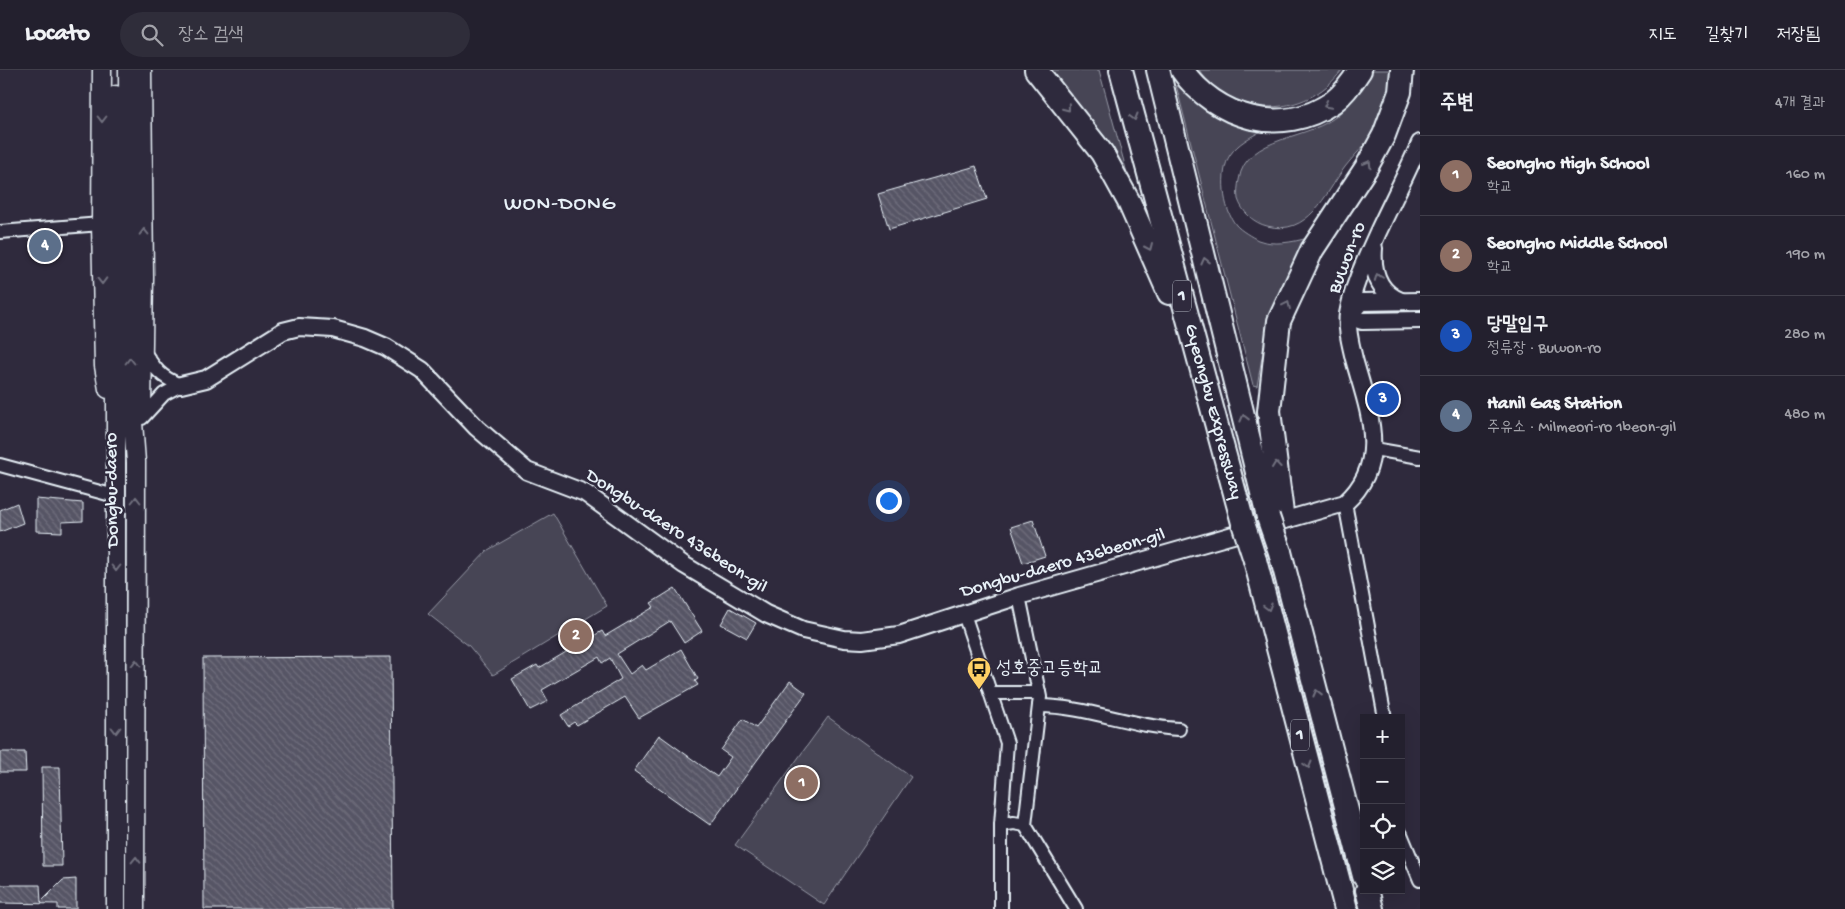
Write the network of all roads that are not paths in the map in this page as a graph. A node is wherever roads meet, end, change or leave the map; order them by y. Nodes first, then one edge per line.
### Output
1 (102, 70) edge
2 (116, 70) edge
3 (128, 70) edge
4 (142, 70) edge
5 (1036, 70) edge
6 (1121, 70) edge
7 (1158, 70) edge
8 (1182, 70) edge
9 (1360, 70) edge
10 (1402, 70) edge
11 (1420, 143) edge
12 (122, 193) junction
13 (101, 224) junction
14 (0, 232) edge
15 (1374, 241) junction
16 (1403, 301) junction
17 (1420, 301) edge
18 (1348, 316) junction
19 (1420, 320) edge
20 (144, 350) junction
21 (1199, 361) junction
22 (181, 385) junction
23 (142, 418) junction
24 (115, 432) junction
25 (1374, 449) junction
26 (1420, 457) edge
27 (136, 462) junction
28 (0, 465) edge
29 (115, 496) junction
30 (1345, 504) junction
31 (1275, 515) junction
32 (1019, 596) junction
33 (964, 614) junction
34 (992, 693) junction
35 (1039, 700) junction
36 (1384, 714) edge
37 (1179, 729) dead end
38 (1001, 825) junction
39 (1025, 825) junction
40 (1405, 844) edge
41 (1360, 860) edge
42 (1420, 880) edge
43 (1368, 894) edge
44 (116, 909) edge
45 (135, 909) edge
46 (1001, 909) edge
47 (1076, 909) edge
48 (1346, 909) edge
49 (1372, 909) edge

1 -> 13 main road, Dongbu-daero
2 - 12 main road, Dongbu-daero
3 - 12 main road, Dongbu-daero
20 -> 4 main road
5 -> 21 highway
6 -> 21 highway, Gyeongbu Expressway / 1
31 -> 7 highway, Gyeongbu Expressway / 1
9 -> 8 highway
31 -> 10 highway
11 - 15 street, Buwon-ro
12 - 24 main road, Dongbu-daero
27 -> 12 main road, Dongbu-daero
13 - 14 street
13 -> 24 main road, Dongbu-daero
16 -> 15 street
15 - 18 street, Buwon-ro
16 - 17 street
16 - 18 street
18 - 19 street
18 - 25 street, Buwon-ro
20 - 22 street
20 - 23 main road
21 -> 48 highway, Gyeongbu Expressway / 1, bridge
22 - 23 street, Dongbu-daero 436beon-gil
22 - 33 street, Dongbu-daero 436beon-gil
23 - 27 main road
24 - 29 main road, Dongbu-daero
25 - 26 street
25 - 30 street, Buwon-ro
45 -> 27 main road, Dongbu-daero
28 - 29 street
29 -> 44 main road, Dongbu-daero
30 - 32 street, Dongbu-daero 436beon-gil
30 - 36 street
41 -> 31 highway, 1
32 - 33 street, Dongbu-daero 436beon-gil
32 - 35 street
33 - 34 street
34 - 35 street
34 - 38 street
35 - 37 street
35 - 39 street
38 - 39 street
38 - 46 street
39 - 47 street
40 - 42 street
43 - 49 highway

